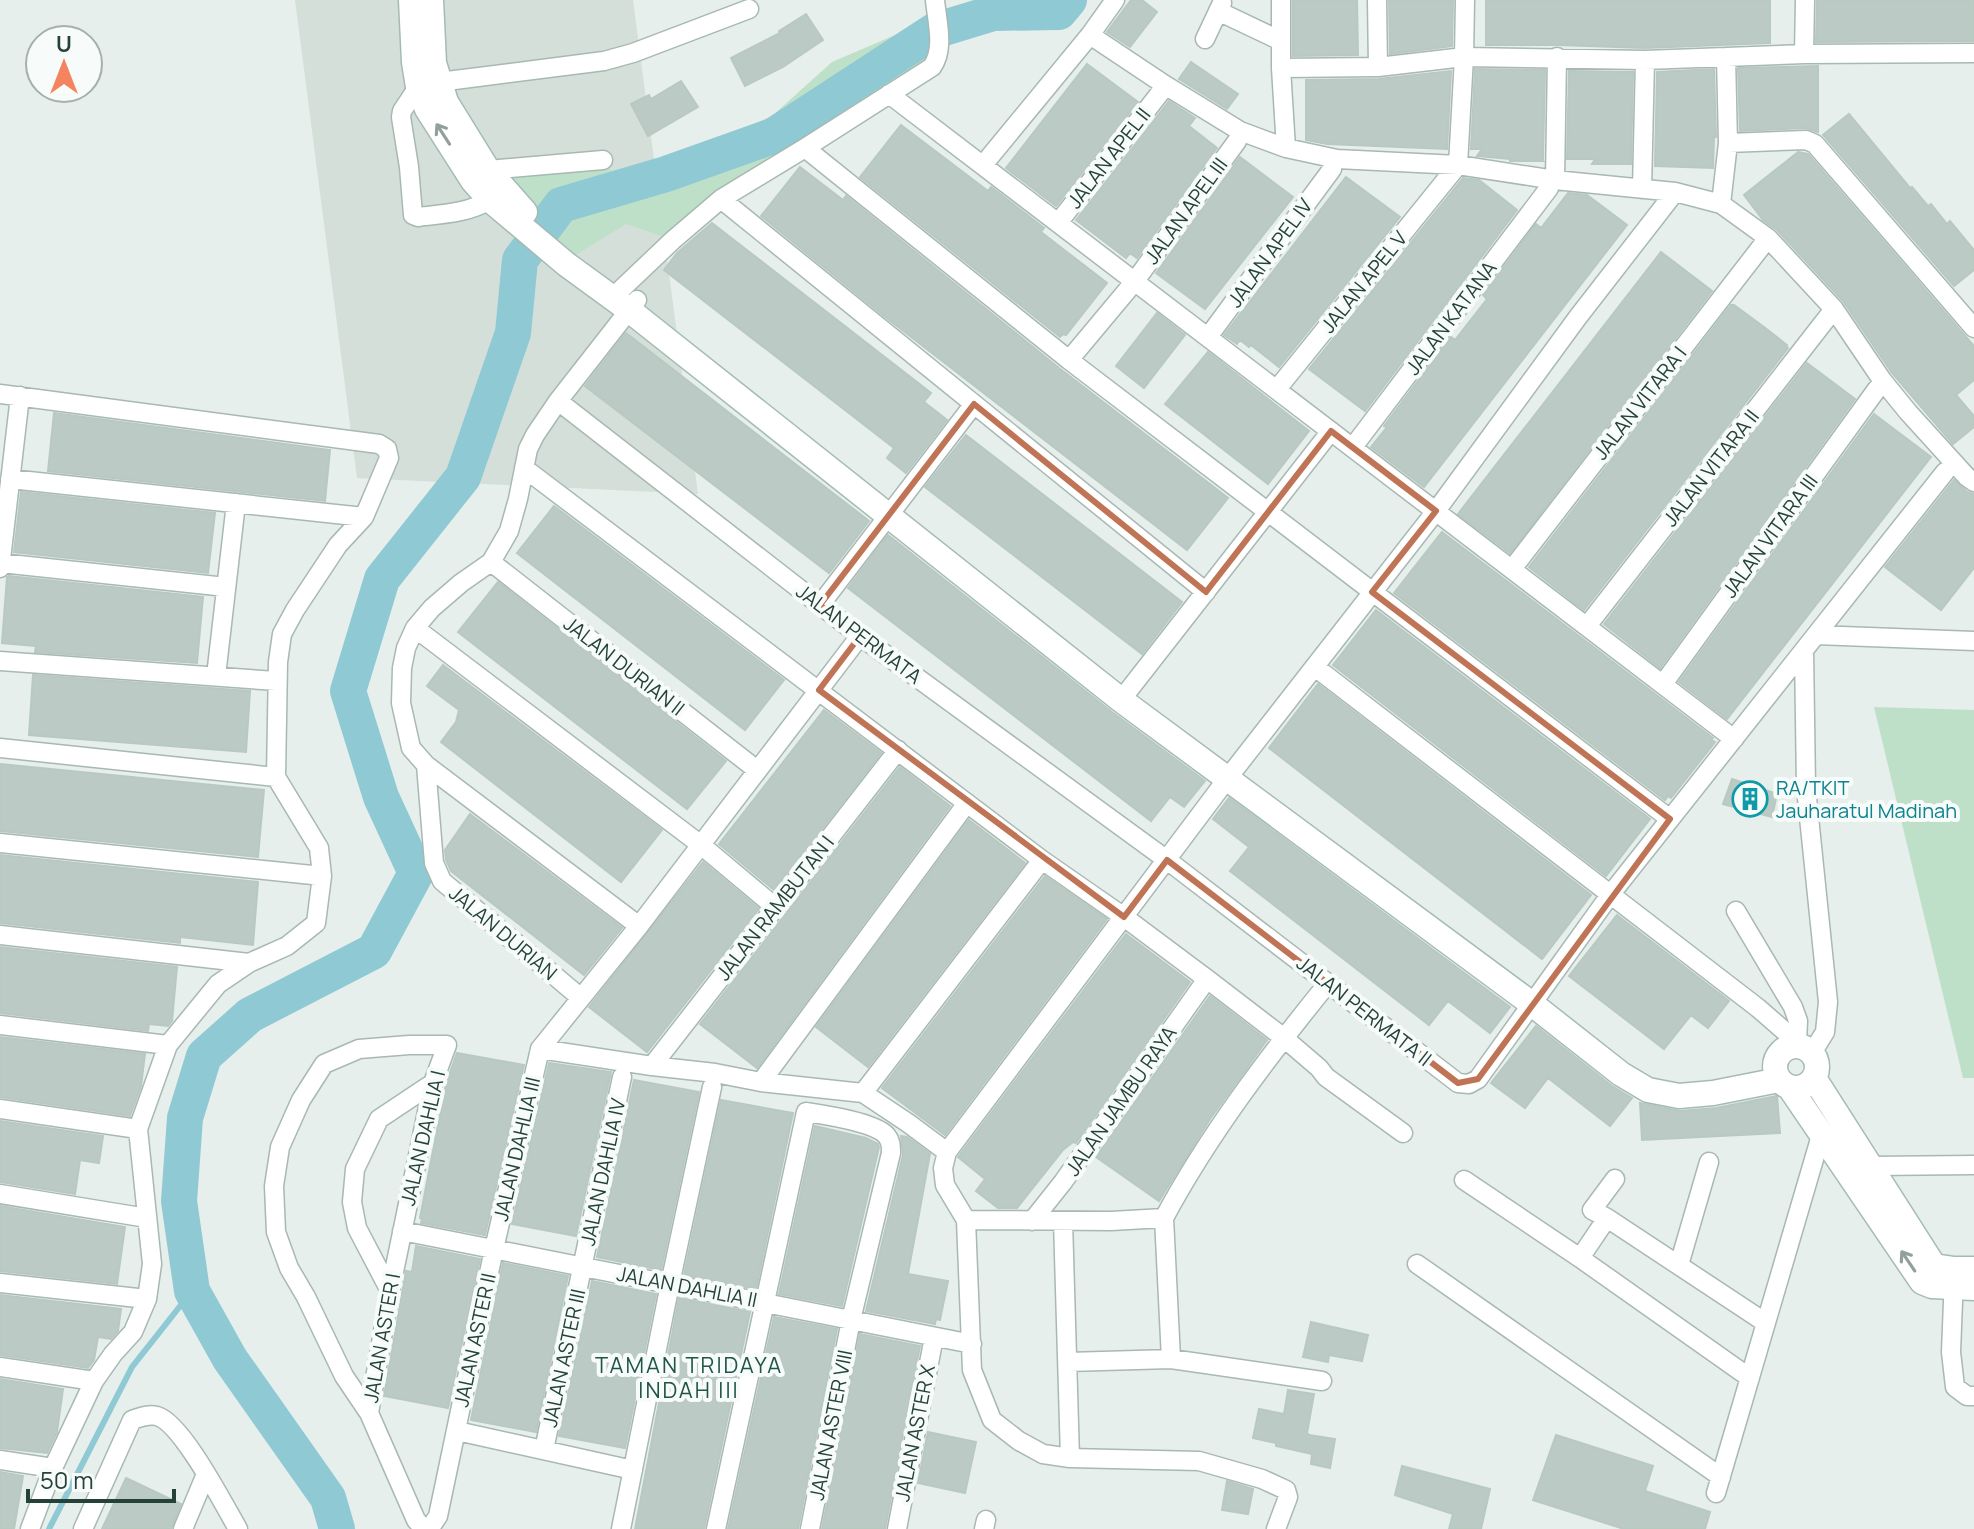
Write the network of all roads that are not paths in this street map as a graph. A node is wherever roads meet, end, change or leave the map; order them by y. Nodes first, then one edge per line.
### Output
1 (411, 0) edge
2 (431, 0) edge
3 (935, 0) edge
4 (1115, 0) edge
5 (1281, 0) edge
6 (1377, 0) edge
7 (1465, 0) edge
8 (1805, 0) edge
9 (1221, 5) edge
10 (749, 9) dead end
11 (1090, 35) junction
12 (1205, 39) dead end
13 (1281, 41) junction
14 (1974, 53) edge
15 (1804, 54) junction
16 (1464, 57) junction
17 (1557, 57) junction
18 (1726, 57) junction
19 (1645, 60) junction
20 (1378, 67) junction
21 (1281, 68) junction
22 (428, 85) junction
23 (1160, 93) dead end
24 (889, 94) junction
25 (1237, 141) dead end
26 (1728, 143) junction
27 (805, 148) junction
28 (1286, 148) junction
29 (603, 160) dead end
30 (983, 165) junction
31 (1332, 169) dead end
32 (1454, 169) junction
33 (481, 176) junction
34 (1552, 184) junction
35 (1642, 189) junction
36 (1675, 192) junction
37 (721, 199) junction
38 (1721, 204) junction
39 (506, 207) junction
40 (1058, 223) junction
41 (1768, 238) junction
42 (1135, 281) junction
43 (625, 299) junction
44 (1834, 309) junction
45 (1974, 326) edge
46 (1208, 337) junction
47 (1069, 360) junction
48 (1277, 389) junction
49 (1877, 389) dead end
50 (0, 394) edge
51 (20, 396) junction
52 (558, 401) junction
53 (974, 404) junction
54 (1331, 431) junction
55 (1353, 447) junction
56 (524, 468) junction
57 (1945, 472) dead end
58 (1972, 474) edge
59 (10, 479) junction
60 (236, 503) junction
61 (893, 511) junction
62 (1436, 511) junction
63 (1268, 512) junction
64 (364, 517) junction
65 (491, 562) junction
66 (0, 565) edge
67 (1512, 569) junction
68 (226, 587) junction
69 (1206, 592) junction
70 (1372, 592) junction
71 (820, 605) junction
72 (1587, 626) junction
73 (415, 628) junction
74 (860, 636) junction
75 (1974, 641) edge
76 (1810, 642) junction
77 (0, 661) edge
78 (1315, 667) junction
79 (216, 676) junction
80 (276, 681) junction
81 (1663, 684) junction
82 (819, 690) junction
83 (1125, 695) junction
84 (1734, 739) junction
85 (0, 748) edge
86 (898, 750) junction
87 (426, 765) junction
88 (757, 770) junction
89 (1232, 774) junction
90 (276, 777) junction
91 (967, 803) junction
92 (1670, 819) junction
93 (0, 843) edge
94 (701, 845) junction
95 (1042, 860) junction
96 (1167, 860) junction
97 (322, 876) junction
98 (1610, 895) junction
99 (775, 907) junction
100 (1736, 911) dead end
101 (1124, 917) junction
102 (639, 926) junction
103 (0, 935) edge
104 (249, 963) junction
105 (1207, 979) junction
106 (1328, 983) junction
107 (581, 998) junction
108 (1537, 998) junction
109 (0, 1025) edge
110 (1284, 1038) junction
111 (168, 1045) junction
112 (1803, 1047) junction
113 (540, 1049) junction
114 (652, 1066) junction
115 (622, 1077) dead end
116 (1781, 1078) junction
117 (1814, 1078) junction
118 (761, 1082) junction
119 (433, 1083) junction
120 (712, 1087) dead end
121 (863, 1093) junction
122 (0, 1109) edge
123 (138, 1129) junction
124 (1822, 1132) junction
125 (1403, 1133) dead end
126 (947, 1152) junction
127 (1709, 1162) dead end
128 (1974, 1165) edge
129 (1871, 1166) junction
130 (1615, 1179) dead end
131 (1464, 1180) dead end
132 (0, 1194) edge
133 (147, 1218) junction
134 (1164, 1218) junction
135 (1607, 1218) junction
136 (966, 1220) junction
137 (1032, 1221) junction
138 (1063, 1221) junction
139 (402, 1231) junction
140 (494, 1249) junction
141 (1580, 1258) junction
142 (1417, 1264) dead end
143 (1679, 1265) junction
144 (583, 1267) junction
145 (1964, 1278) edge
146 (0, 1283) edge
147 (670, 1284) junction
148 (390, 1291) junction
149 (147, 1299) junction
150 (765, 1302) junction
151 (851, 1320) junction
152 (1766, 1323) junction
153 (934, 1337) junction
154 (972, 1344) junction
155 (1171, 1359) junction
156 (1068, 1362) junction
157 (0, 1367) edge
158 (1750, 1378) junction
159 (94, 1381) junction
160 (1322, 1381) dead end
161 (1974, 1396) edge
162 (369, 1413) junction
163 (457, 1431) junction
164 (544, 1450) junction
165 (1070, 1458) junction
166 (0, 1460) edge
167 (53, 1468) junction
168 (633, 1470) junction
169 (206, 1474) junction
170 (30, 1529) edge
171 (83, 1529) edge
172 (183, 1529) edge
173 (238, 1529) edge
174 (425, 1529) edge
175 (621, 1529) edge
176 (716, 1529) edge
177 (810, 1529) edge
178 (897, 1529) edge
179 (1276, 1529) edge

1 - 22 street
2 - 22 street
3 - 24 street
4 - 11 street
5 - 13 street
6 - 20 street
7 - 16 street
8 - 15 street
9 - 12 street
9 - 13 street
10 - 22 street
11 - 28 street
11 - 30 street
13 - 21 street
14 - 15 street
15 - 18 street
16 - 17 street
16 - 20 street
16 - 32 street
17 - 19 street
17 - 34 street
18 - 19 street
18 - 26 street
19 - 35 street
20 - 21 street
21 - 28 street
22 - 33 street
22 - 39 street
23 - 40 street, JALAN APEL II
24 - 27 street
24 - 30 street
25 - 42 street, JALAN APEL III
26 - 38 street
26 - 45 street
27 - 37 street
27 - 47 street
28 - 32 street
29 - 33 street
30 - 40 street
31 - 46 street, JALAN APEL IV
32 - 34 street
32 - 48 street, JALAN APEL V
33 - 39 street
34 - 35 street
34 - 55 street, JALAN KATANA
35 - 36 street
36 - 38 street
36 - 62 street
37 - 43 street
37 - 53 street
38 - 41 street
39 - 43 street
40 - 42 street
41 - 44 street
41 - 67 street, JALAN VITARA I
42 - 46 street
42 - 47 street, JALAN APEL III
43 - 52 street
43 - 61 street
44 - 58 street
44 - 72 street, JALAN VITARA II
46 - 48 street
47 - 63 street
48 - 54 street
49 - 81 street, JALAN VITARA III
50 - 51 street
51 - 59 street
51 - 64 street
52 - 56 street
52 - 71 street, JALAN PERMATA
53 - 61 street
53 - 69 street
54 - 55 street
54 - 63 street
55 - 62 street
56 - 65 street
56 - 82 street
57 - 76 street, JALAN PERMATA II
59 - 60 street
59 - 66 street
60 - 64 street
60 - 68 street
61 - 71 street
61 - 83 street
62 - 67 street
62 - 70 street
63 - 69 street
63 - 70 street
64 - 80 street
65 - 73 street
65 - 88 street, JALAN DURIAN II
66 - 68 street
67 - 72 street
68 - 79 street
69 - 83 street
70 - 78 street
70 - 92 street
71 - 74 street, JALAN PERMATA
72 - 81 street
73 - 87 street
73 - 94 street
74 - 82 street
74 - 96 street, JALAN PERMATA
75 - 76 street
76 - 84 street, JALAN PERMATA II
76 - 112 street
77 - 79 street
78 - 89 street
78 - 98 street
79 - 80 street
80 - 90 street
81 - 84 street
82 - 86 street
82 - 88 street
83 - 89 street
84 - 92 street, JALAN PERMATA II
85 - 90 street
86 - 91 street
86 - 99 street, JALAN RAMBUTAN I
87 - 102 street
87 - 107 street, JALAN DURIAN
88 - 94 street
89 - 96 street
89 - 108 street
90 - 97 street
91 - 95 street
91 - 118 street
92 - 98 street, JALAN PERMATA II
93 - 97 street
94 - 99 street
94 - 102 street
95 - 101 street
95 - 121 street
96 - 101 street
96 - 106 street, JALAN PERMATA II
97 - 104 street
98 - 108 street, JALAN PERMATA II
98 - 112 street
99 - 114 street, JALAN RAMBUTAN I
100 - 112 street
101 - 105 street
101 - 126 street
102 - 107 street
103 - 104 street
104 - 111 street
105 - 110 street
105 - 137 street, JALAN JAMBU RAYA
106 - 108 street, JALAN PERMATA II
106 - 110 street
107 - 113 street
108 - 116 street
109 - 111 street
110 - 125 street
110 - 134 street
111 - 123 street
112 - 116 street
112 - 117 street
113 - 114 street
113 - 140 street, JALAN DAHLIA III
114 - 118 street
115 - 144 street, JALAN DAHLIA IV
116 - 117 street
116 - 124 street
117 - 129 street
118 - 121 street
119 - 139 street, JALAN DAHLIA I
119 - 148 street
119 - 162 street, JALAN DAHLIA I
120 - 147 street
121 - 126 street
122 - 123 street
123 - 133 street
145 -> 124 street
124 - 152 street
126 - 136 street
127 - 143 street
128 - 129 street
129 - 145 street
130 - 135 street
131 - 141 street
132 - 133 street
133 - 149 street
134 - 138 street
134 - 155 street
135 - 141 street
135 - 143 street
136 - 137 street
136 - 154 street
137 - 138 street
138 - 156 street
139 - 140 street, JALAN DAHLIA II
139 - 148 street, JALAN ASTER I
140 - 144 street, JALAN DAHLIA II
140 - 163 street, JALAN ASTER II
141 - 158 street
142 - 158 street
143 - 152 street
144 - 147 street, JALAN DAHLIA II
144 - 164 street, JALAN ASTER III
145 - 161 street
146 - 149 street
147 - 150 street, JALAN DAHLIA II
147 - 168 street
148 - 162 street, JALAN ASTER I
149 - 159 street
150 - 151 street, JALAN DAHLIA II
150 - 151 street, JALAN ASTER VIII
150 - 176 street
151 - 153 street, JALAN DAHLIA II
151 - 177 street, JALAN ASTER VIII
152 - 158 street
153 - 154 street, JALAN DAHLIA II
153 - 178 street, JALAN ASTER X
154 - 165 street
155 - 156 street
155 - 160 street
156 - 165 street
157 - 159 street
159 - 167 street
162 - 174 street, JALAN ASTER I
163 - 164 street
163 - 174 street, JALAN ASTER II
164 - 168 street
165 - 179 street
166 - 167 street
167 - 170 street
168 - 175 street
169 - 171 street
169 - 172 street
169 - 173 street

